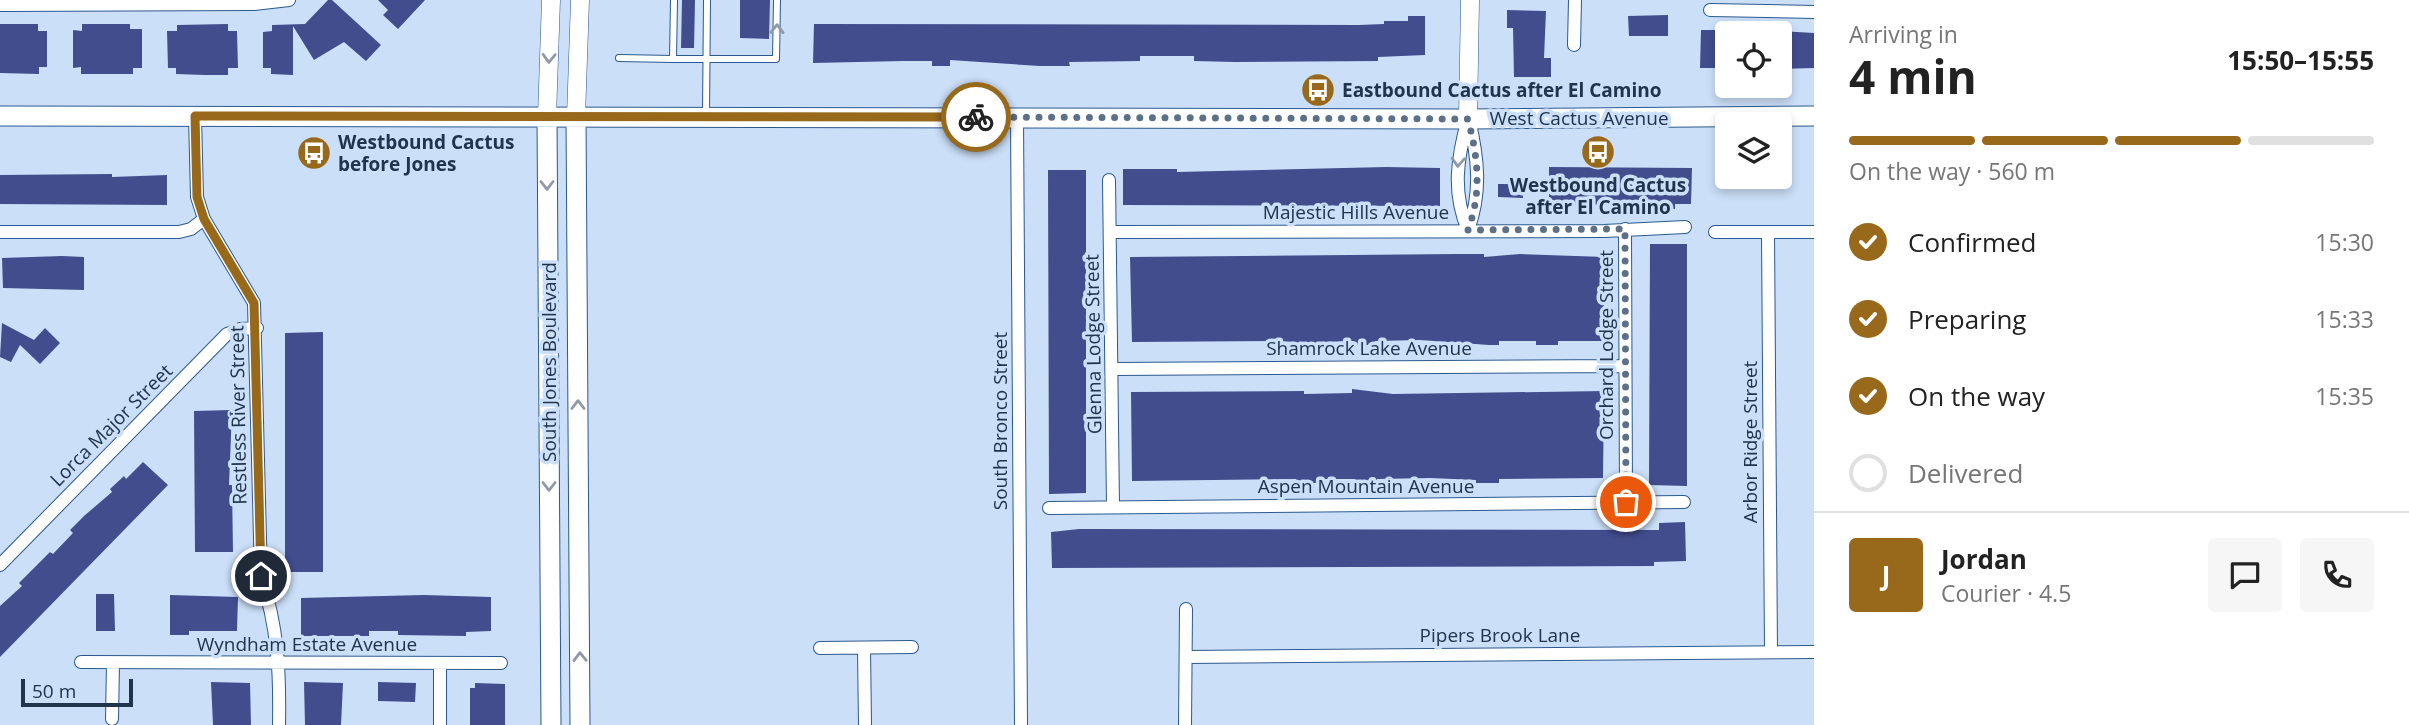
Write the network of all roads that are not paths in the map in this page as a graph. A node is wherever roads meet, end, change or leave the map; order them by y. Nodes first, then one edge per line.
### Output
1 (289, 0) edge
2 (551, 0) edge
3 (580, 0) edge
4 (674, 0) edge
5 (707, 0) edge
6 (777, 0) edge
7 (1470, 0) edge
8 (1575, 0) edge
9 (207, 2) edge
10 (0, 5) edge
11 (1767, 6) edge
12 (1710, 10) dead end
13 (1814, 12) edge
14 (1574, 45) dead end
15 (619, 58) dead end
16 (673, 59) junction
17 (705, 59) junction
18 (0, 116) edge
19 (195, 116) junction
20 (1814, 116) edge
21 (547, 117) junction
22 (576, 117) junction
23 (706, 117) junction
24 (1017, 117) junction
25 (1468, 119) junction
26 (1109, 180) dead end
27 (1458, 189) junction
28 (1478, 189) junction
29 (204, 219) junction
30 (1685, 227) dead end
31 (1625, 229) junction
32 (1468, 230) junction
33 (0, 232) edge
34 (1110, 232) junction
35 (1716, 232) dead end
36 (1768, 232) junction
37 (1814, 232) edge
38 (257, 328) junction
39 (1625, 366) junction
40 (1113, 369) junction
41 (1626, 502) junction
42 (1684, 502) dead end
43 (1113, 507) junction
44 (1049, 508) dead end
45 (0, 565) edge
46 (1186, 609) dead end
47 (820, 648) dead end
48 (864, 648) junction
49 (912, 648) dead end
50 (1770, 652) junction
51 (1814, 652) edge
52 (1186, 657) junction
53 (81, 662) dead end
54 (113, 663) junction
55 (280, 663) junction
56 (440, 663) junction
57 (501, 663) dead end
58 (112, 719) dead end
59 (279, 725) edge
60 (440, 725) edge
61 (551, 725) edge
62 (580, 725) edge
63 (865, 725) edge
64 (1021, 725) edge
65 (1185, 725) edge

1 - 9 street
2 -> 21 main road, South Jones Boulevard
3 - 22 main road, South Jones Boulevard
4 - 16 lane
5 - 17 lane
17 -> 6 lane
7 - 25 main road
8 - 14 street
9 - 10 street
11 - 12 street
11 - 13 street
15 - 16 lane
16 - 17 lane
17 - 23 lane
18 - 19 main road, West Cactus Avenue
19 - 21 main road, West Cactus Avenue
19 - 29 street, Restless River Street
20 - 25 main road, West Cactus Avenue
21 - 22 main road, West Cactus Avenue
21 -> 61 main road, South Jones Boulevard
22 - 23 main road, West Cactus Avenue
62 -> 22 main road, South Jones Boulevard
23 - 24 main road, West Cactus Avenue
24 - 25 main road, West Cactus Avenue
24 - 64 street, South Bronco Street
25 -> 27 street
25 - 28 street
26 - 34 street, Glenna Lodge Street
27 - 28 lane
27 - 32 street
28 - 32 street
29 - 33 street
29 - 38 street, Restless River Street
30 - 31 street, Majestic Hills Avenue
31 - 32 street, Majestic Hills Avenue
31 - 39 street, Orchard Lodge Street
32 - 34 street, Majestic Hills Avenue
34 - 40 street, Glenna Lodge Street
35 - 36 street
36 - 37 street
36 - 50 street, Arbor Ridge Street
38 - 45 street, Lorca Major Street
38 - 55 street, Restless River Street
39 - 40 street, Shamrock Lake Avenue
39 - 41 street, Orchard Lodge Street
40 - 43 street, Glenna Lodge Street
41 - 42 street, Aspen Mountain Avenue
41 - 43 street, Aspen Mountain Avenue
43 - 44 street, Aspen Mountain Avenue
46 - 52 street
47 - 48 street
48 - 49 street
48 - 63 street
50 - 51 street, Pipers Brook Lane
50 - 52 street, Pipers Brook Lane
52 - 65 street
53 - 54 street, Wyndham Estate Avenue
54 - 55 street, Wyndham Estate Avenue
54 - 58 street
55 - 56 street, Wyndham Estate Avenue
55 - 59 street, Restless River Street
56 - 57 street, Wyndham Estate Avenue
56 - 60 street

